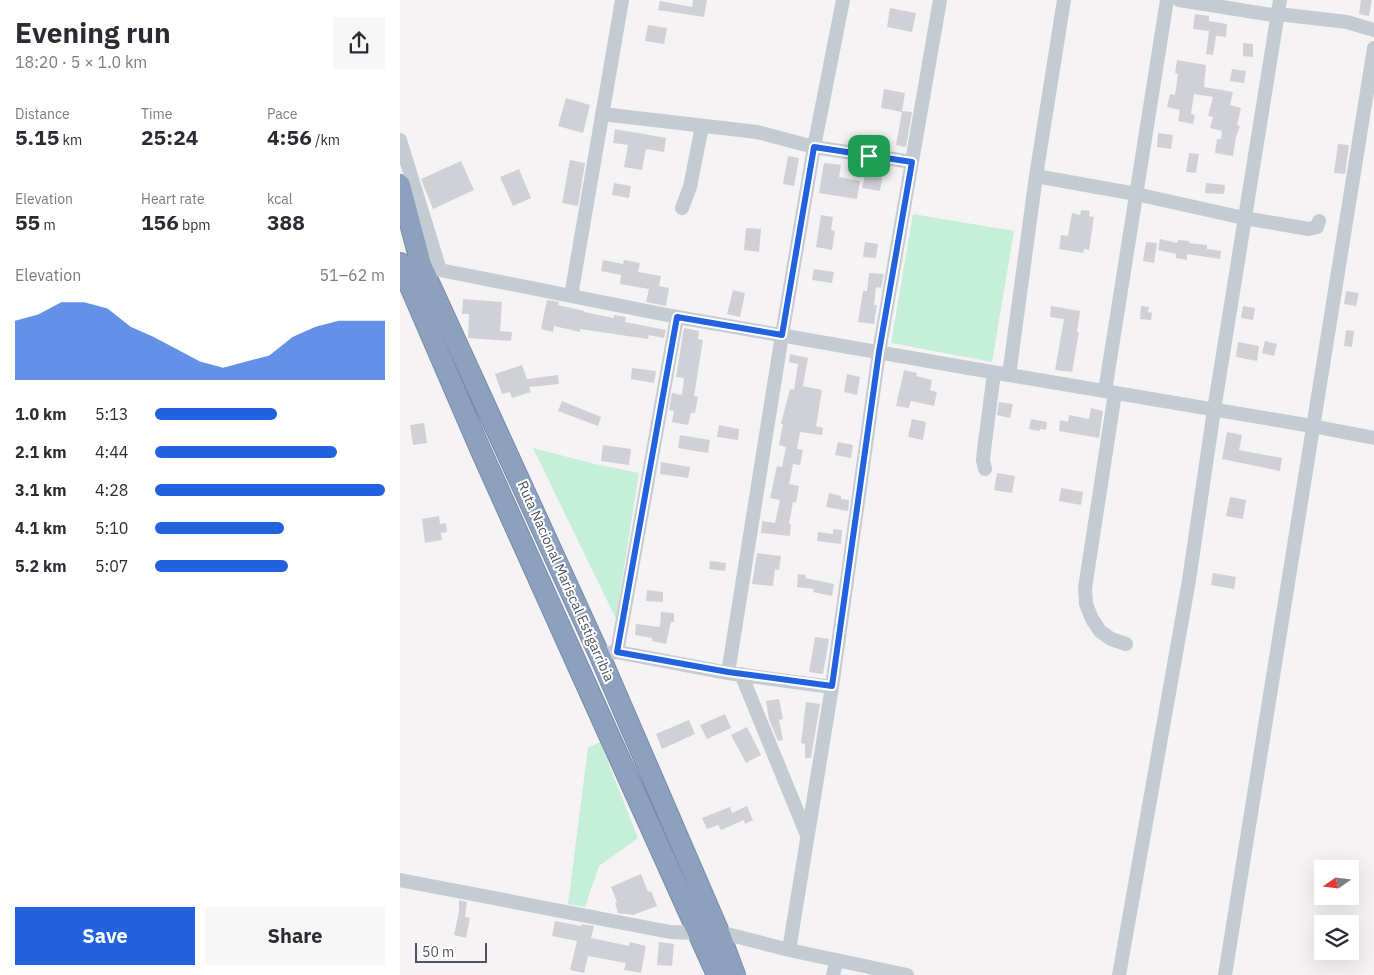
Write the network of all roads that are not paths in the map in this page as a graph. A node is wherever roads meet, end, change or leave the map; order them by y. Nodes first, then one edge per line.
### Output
1 (622, 0) edge
2 (843, 0) edge
3 (940, 0) edge
4 (1064, 0) edge
5 (1167, 0) edge
6 (1179, 0) edge
7 (1279, 10) edge
8 (1374, 30) edge
9 (1374, 48) edge
10 (602, 114) junction
11 (702, 126) junction
12 (400, 140) edge
13 (814, 147) junction
14 (912, 162) junction
15 (1036, 176) junction
16 (400, 185) edge
17 (1136, 194) junction
18 (682, 208) dead end
19 (1244, 218) junction
20 (1319, 221) dead end
21 (400, 263) edge
22 (431, 268) junction
23 (571, 296) junction
24 (677, 317) junction
25 (782, 335) junction
26 (879, 352) junction
27 (994, 373) junction
28 (1009, 376) junction
29 (1110, 392) junction
30 (1214, 410) junction
31 (1312, 426) junction
32 (1374, 438) edge
33 (985, 469) dead end
34 (1126, 644) dead end
35 (608, 653) junction
36 (734, 673) junction
37 (832, 686) junction
38 (808, 836) junction
39 (400, 880) edge
40 (720, 932) junction
41 (698, 933) junction
42 (790, 950) junction
43 (837, 960) junction
44 (716, 975) edge
45 (735, 975) edge
46 (833, 975) edge
47 (907, 975) edge
48 (1119, 975) edge
49 (1225, 975) edge

1 - 10 street
2 - 13 street
3 - 14 street
4 - 15 street
5 - 17 street
6 - 7 street
7 - 8 street
7 - 19 street
9 - 31 street
10 - 11 street
10 - 23 street
11 - 13 street
11 - 18 street
12 - 22 street
13 - 14 street
13 - 25 street
14 - 26 street
15 - 17 street
15 - 28 street
16 - 22 highway, Ruta Nacional Mariscal Estigarribia
17 - 19 street
17 - 29 street
19 - 20 street
19 - 30 street
21 - 41 highway, Ruta Nacional Mariscal Estigarribia
22 - 23 street
22 - 35 highway, Ruta Nacional Mariscal Estigarribia
23 - 24 street
24 - 25 street
24 - 35 street
25 - 26 street
25 - 36 street
26 - 27 street
26 - 37 street
27 - 28 street
27 - 33 street
28 - 29 street
29 - 30 street
29 - 34 street
30 - 31 street
30 - 48 street
31 - 32 street
31 - 49 street
35 - 36 street
35 - 40 highway, Ruta Nacional Mariscal Estigarribia
36 - 37 street
36 - 38 street
37 - 38 street
38 - 42 street
39 - 41 street
40 - 42 street
40 - 45 highway, Ruta Nacional Mariscal Estigarribia
41 - 44 highway, Ruta Nacional Mariscal Estigarribia
42 - 43 street
43 - 46 street
43 - 47 street

